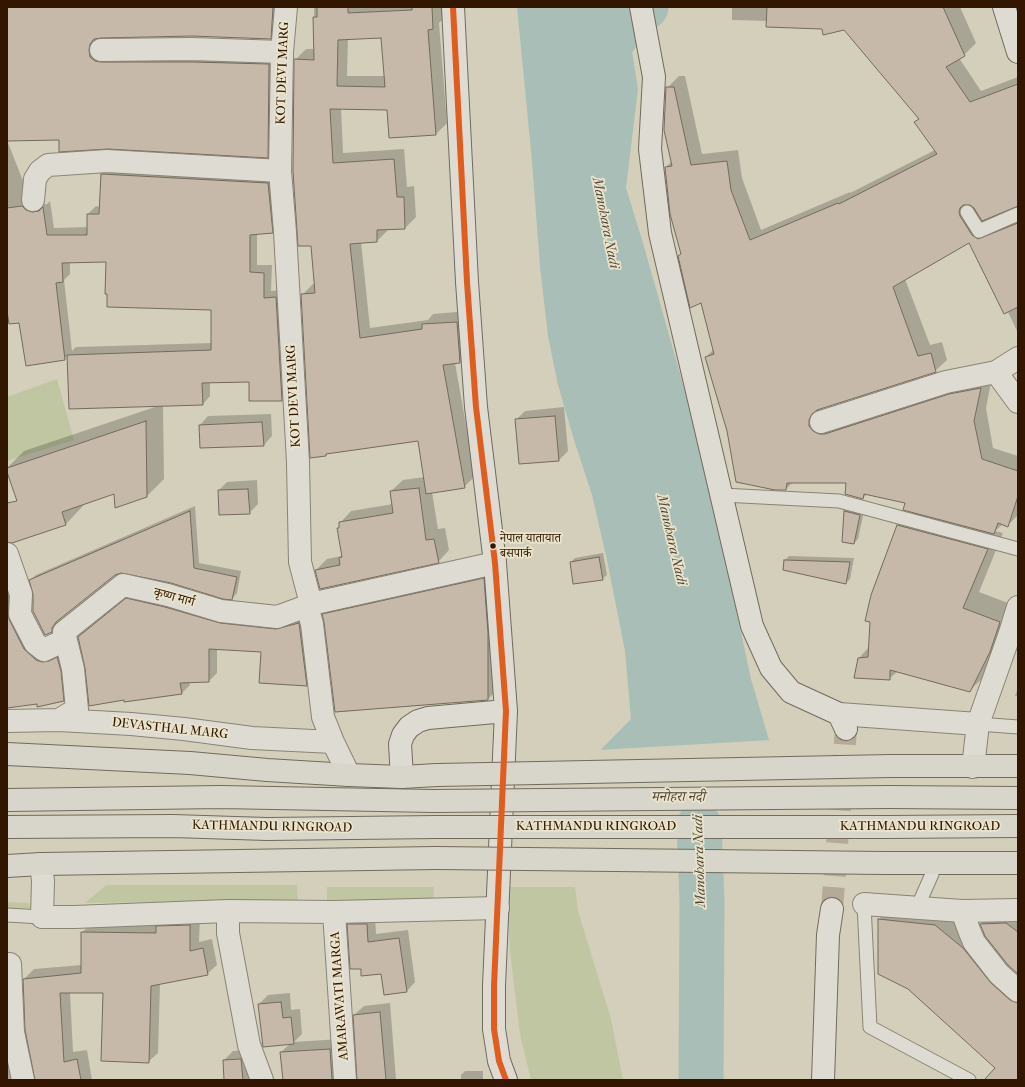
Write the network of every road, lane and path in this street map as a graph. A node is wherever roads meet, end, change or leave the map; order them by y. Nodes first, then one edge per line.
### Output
1 (286, 7) edge
2 (453, 7) edge
3 (642, 7) edge
4 (1004, 7) edge
5 (101, 50) dead end
6 (282, 52) junction
7 (1018, 52) edge
8 (280, 171) junction
9 (33, 200) dead end
10 (967, 212) dead end
11 (1018, 214) edge
12 (1018, 358) edge
13 (996, 372) junction
14 (1018, 402) edge
15 (821, 422) dead end
16 (722, 495) junction
17 (1018, 549) edge
18 (7, 554) edge
19 (495, 563) junction
20 (309, 605) junction
21 (1018, 607) edge
22 (65, 640) junction
23 (506, 711) junction
24 (59, 720) junction
25 (7, 722) edge
26 (978, 724) junction
27 (1018, 727) edge
28 (333, 742) junction
29 (7, 754) edge
30 (1018, 766) edge
31 (973, 767) junction
32 (349, 775) junction
33 (402, 777) junction
34 (1018, 798) edge
35 (7, 800) edge
36 (1018, 826) edge
37 (7, 827) edge
38 (934, 863) junction
39 (1018, 863) edge
40 (42, 864) junction
41 (7, 866) edge
42 (864, 904) joint
43 (498, 908) junction
44 (917, 908) junction
45 (832, 909) tunnel mouth
46 (1018, 910) edge
47 (228, 911) junction
48 (962, 911) junction
49 (334, 912) junction
50 (7, 915) edge
51 (42, 917) junction
52 (10, 964) dead end
53 (1018, 991) edge
54 (23, 1080) edge
55 (262, 1080) edge
56 (345, 1080) edge
57 (506, 1080) edge
58 (822, 1080) edge
59 (969, 1080) edge

1 - 6 street, KOT DEVI MARG
2 - 19 street
3 - 16 street
4 - 7 street
5 - 6 street
6 - 8 street, KOT DEVI MARG
8 - 9 street
8 - 20 street, KOT DEVI MARG
10 - 11 lane
12 - 13 street
13 - 14 street
13 - 15 street
16 - 17 lane
16 - 26 street
18 - 22 street
19 - 20 street
19 - 23 street
20 - 22 street, कृष्ण मार्ग
20 - 28 street, KOT DEVI MARG
21 - 26 street
22 - 24 street
23 - 33 street
23 - 43 street
24 - 25 street, DEVASTHAL MARG
24 - 28 street, DEVASTHAL MARG
26 - 27 lane
26 - 31 street
28 - 32 street, KOT DEVI MARG
29 - 32 main road
30 - 31 main road
31 - 33 main road, bridge
32 - 33 main road
34 - 35 main road, KATHMANDU RINGROAD, bridge
36 - 37 main road, KATHMANDU RINGROAD, bridge
38 - 39 main road
38 - 40 main road, bridge
38 - 44 lane
40 - 41 main road
40 - 51 street
42 - 44 street
42 - 59 lane
43 - 49 street
43 - 57 street
44 - 48 street
45 - 58 street
46 - 48 street
47 - 49 street
47 - 51 street
47 - 55 street
48 - 53 street
49 - 56 street, AMARAWATI MARGA
50 - 51 lane
52 - 54 street

